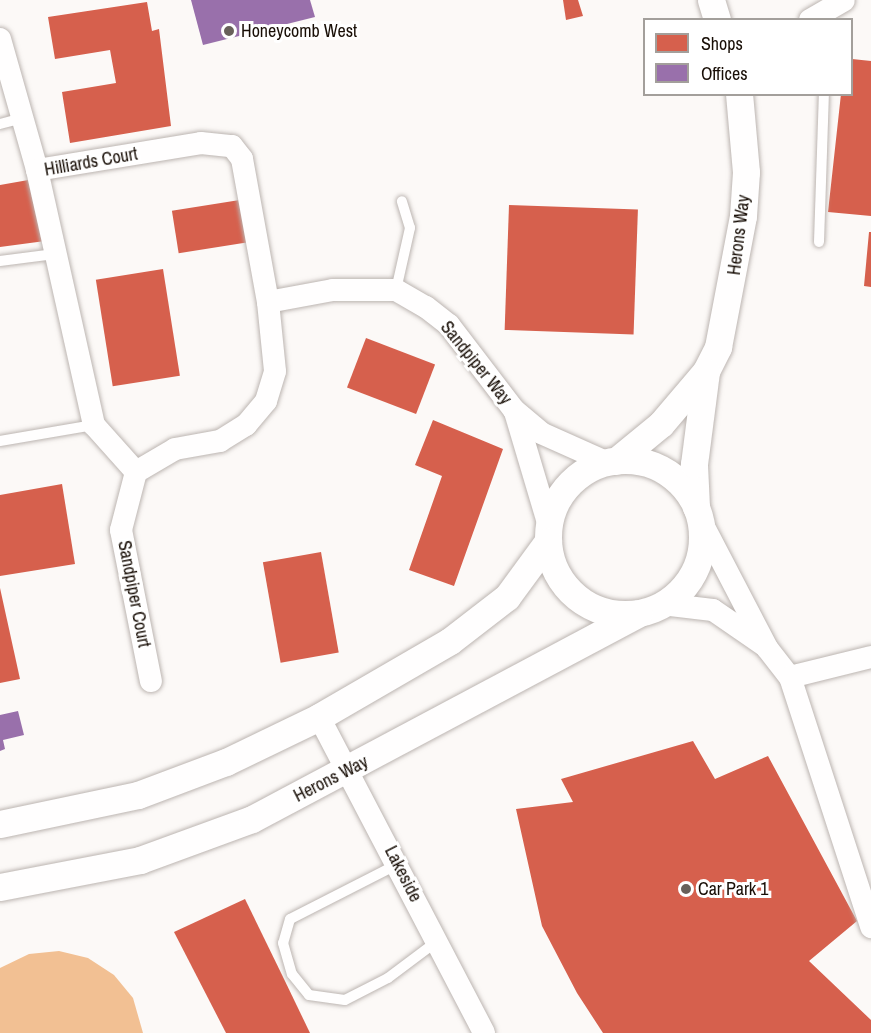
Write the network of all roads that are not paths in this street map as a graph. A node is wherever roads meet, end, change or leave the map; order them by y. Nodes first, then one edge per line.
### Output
1 (711, 0) edge
2 (844, 0) edge
3 (716, 18) edge
4 (816, 18) edge
5 (0, 39) edge
6 (739, 96) edge
7 (824, 96) edge
8 (22, 118) junction
9 (0, 124) edge
10 (37, 170) junction
11 (402, 201) dead end
12 (819, 242) dead end
13 (56, 254) junction
14 (0, 261) edge
15 (396, 290) junction
16 (268, 302) junction
17 (706, 371) junction
18 (514, 410) junction
19 (94, 425) junction
20 (0, 441) edge
21 (612, 462) junction
22 (136, 472) junction
23 (699, 516) junction
24 (549, 533) junction
25 (651, 608) junction
26 (767, 648) junction
27 (871, 657) edge
28 (790, 677) junction
29 (151, 681) dead end
30 (319, 717) junction
31 (350, 770) junction
32 (0, 824) edge
33 (398, 864) junction
34 (0, 887) edge
35 (871, 927) edge
36 (437, 941) junction
37 (478, 1030) edge

1 - 3 street
2 - 4 street
5 - 8 street
6 - 17 street, Herons Way
7 - 12 lane
8 - 9 lane
8 - 10 street
10 - 13 street, Hilliards Court
10 - 16 street, Hilliards Court
11 - 15 lane
13 - 14 lane
13 - 19 street, Hilliards Court
15 - 16 street
15 - 18 street, Sandpiper Way
16 - 22 street
17 - 21 street, Herons Way
17 - 23 street, Herons Way
18 - 21 street, Sandpiper Way
18 - 24 street, Sandpiper Way
19 - 20 lane
19 - 22 street, Hilliards Court
21 - 23 street
21 - 24 street
22 - 29 street, Sandpiper Court
23 - 25 street
23 - 26 street
24 - 25 street
24 - 30 street
25 - 26 street
25 - 31 street, Herons Way
26 - 28 street
27 - 28 street
28 - 35 street
30 - 31 street, Lakeside
30 - 32 street
31 - 33 street, Lakeside
31 - 34 street, Herons Way
33 - 36 street, Lakeside
33 - 36 lane
36 - 37 street, Lakeside

